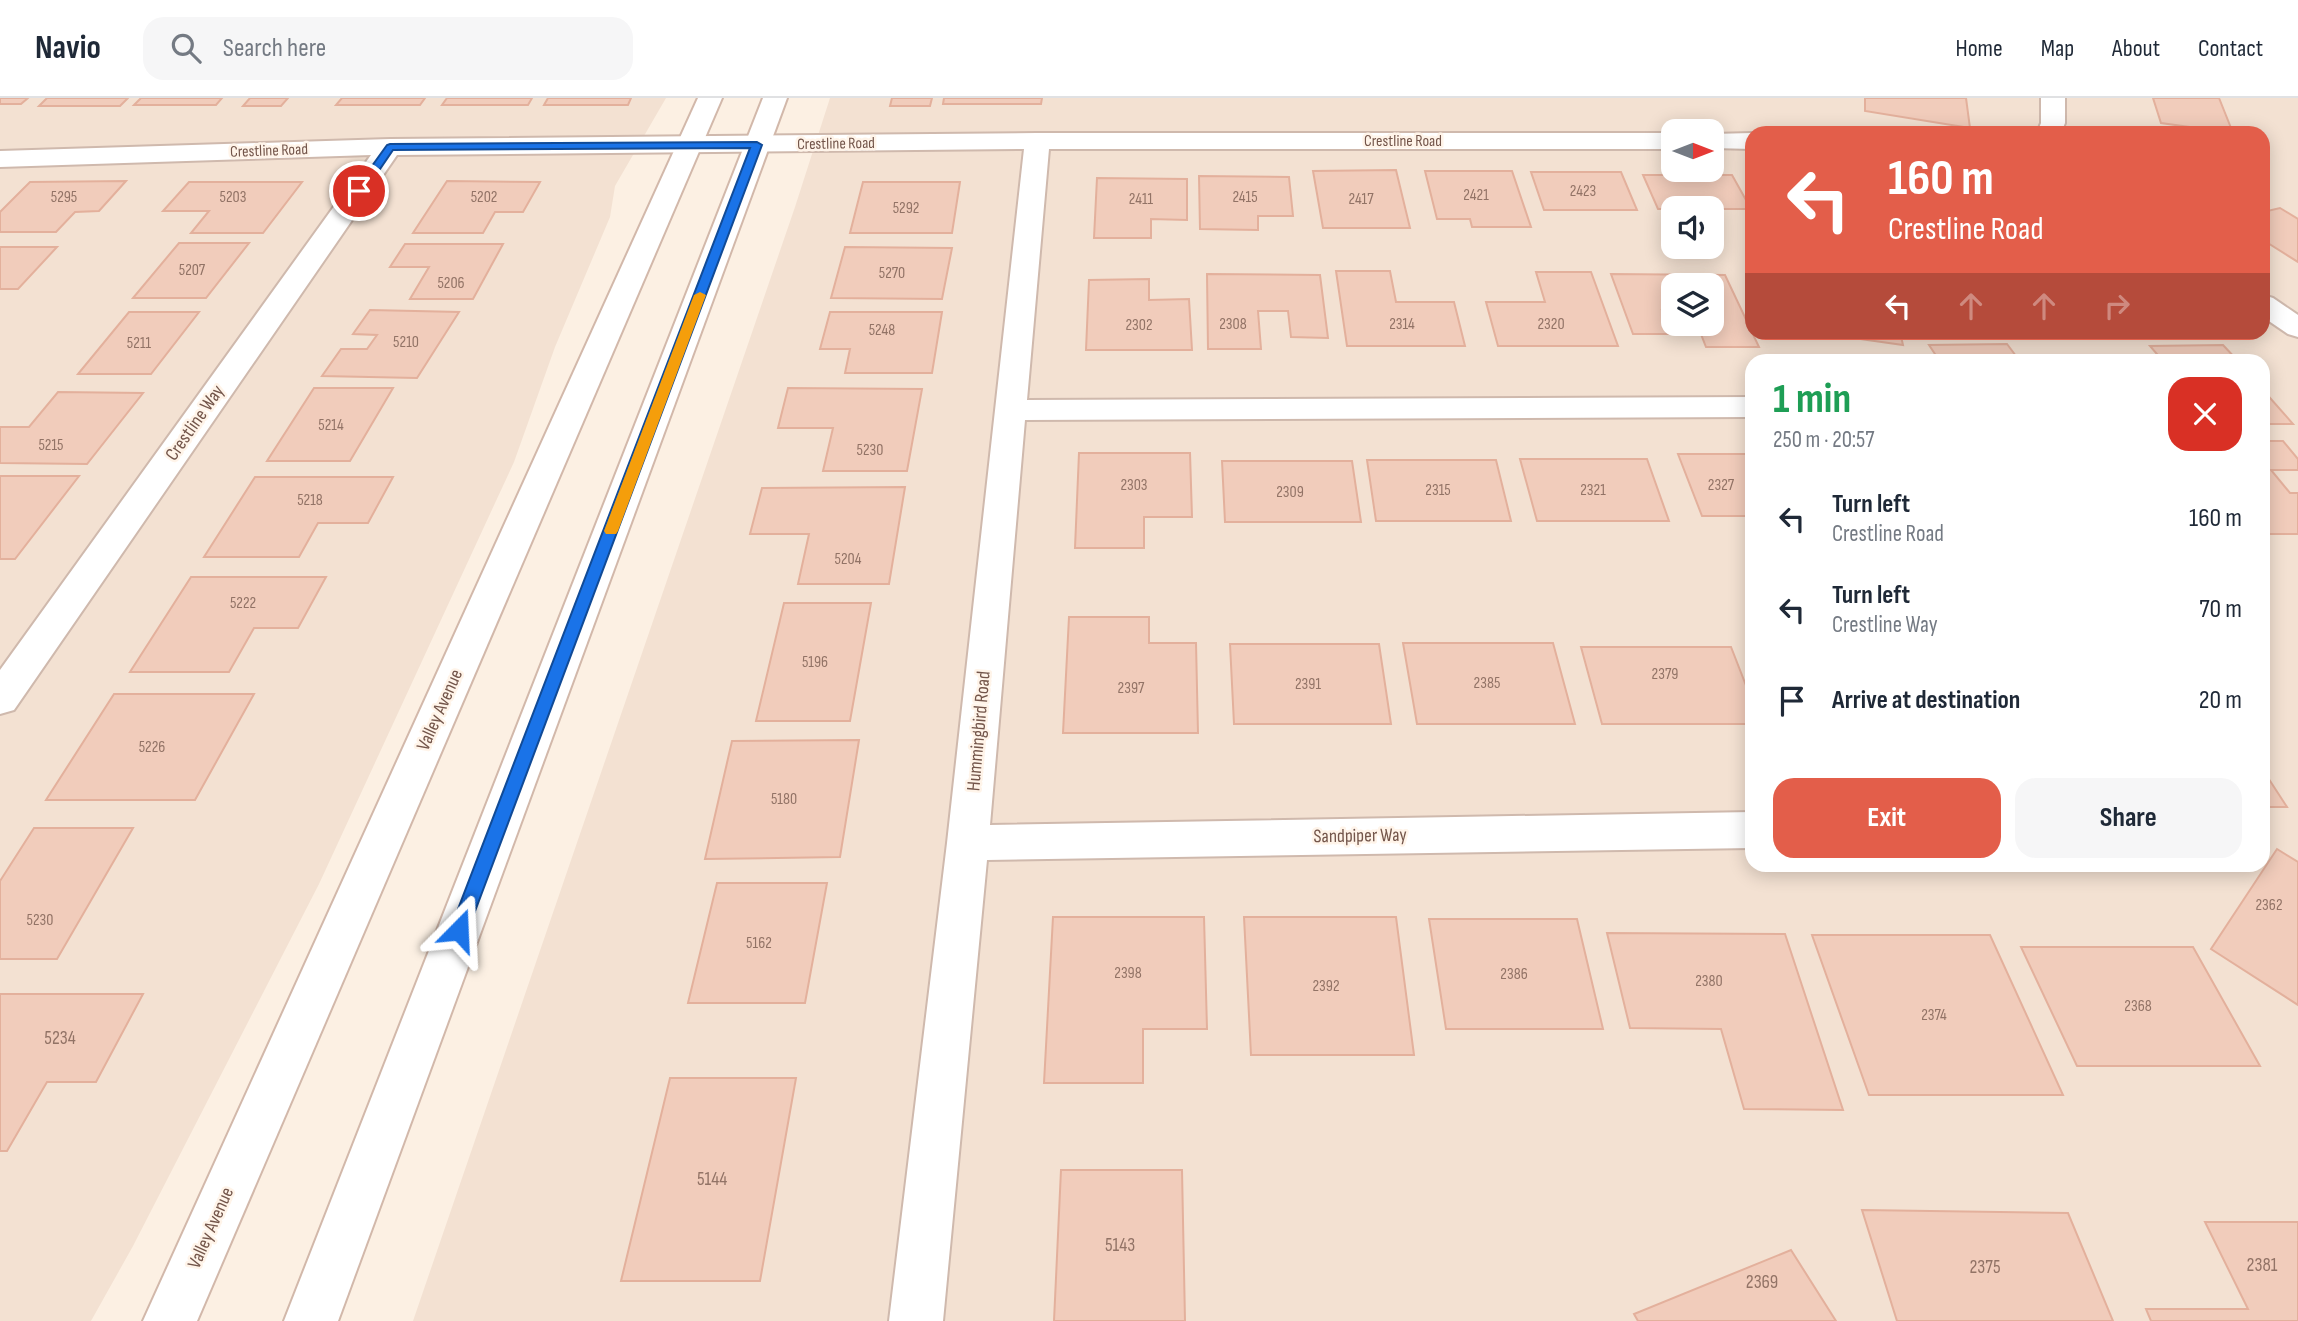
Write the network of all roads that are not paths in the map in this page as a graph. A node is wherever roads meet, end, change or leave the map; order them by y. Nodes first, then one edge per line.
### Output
1 (710, 98) edge
2 (775, 98) edge
3 (2053, 98) edge
4 (2052, 126) edge
5 (1037, 141) junction
6 (1661, 141) edge
7 (1724, 141) edge
8 (1745, 141) edge
9 (690, 145) junction
10 (757, 145) junction
11 (390, 147) junction
12 (0, 159) edge
13 (2270, 309) edge
14 (2298, 328) edge
15 (1745, 407) edge
16 (1009, 410) junction
17 (0, 699) edge
18 (1745, 830) edge
19 (968, 843) junction
20 (170, 1321) edge
21 (311, 1321) edge
22 (916, 1321) edge

1 - 9 street, Valley Avenue
2 - 10 street
3 - 4 street
5 - 6 street, Crestline Road
5 - 10 street, Crestline Road
5 - 16 street, Hummingbird Road
7 - 8 street
9 - 10 street, Crestline Road
9 - 11 street, Crestline Road
9 - 20 street, Valley Avenue
10 - 21 street
11 - 12 street, Crestline Road
11 - 17 street, Crestline Way
13 - 14 street
15 - 16 street
16 - 19 street, Hummingbird Road
18 - 19 street, Sandpiper Way
19 - 22 street, Hummingbird Road

